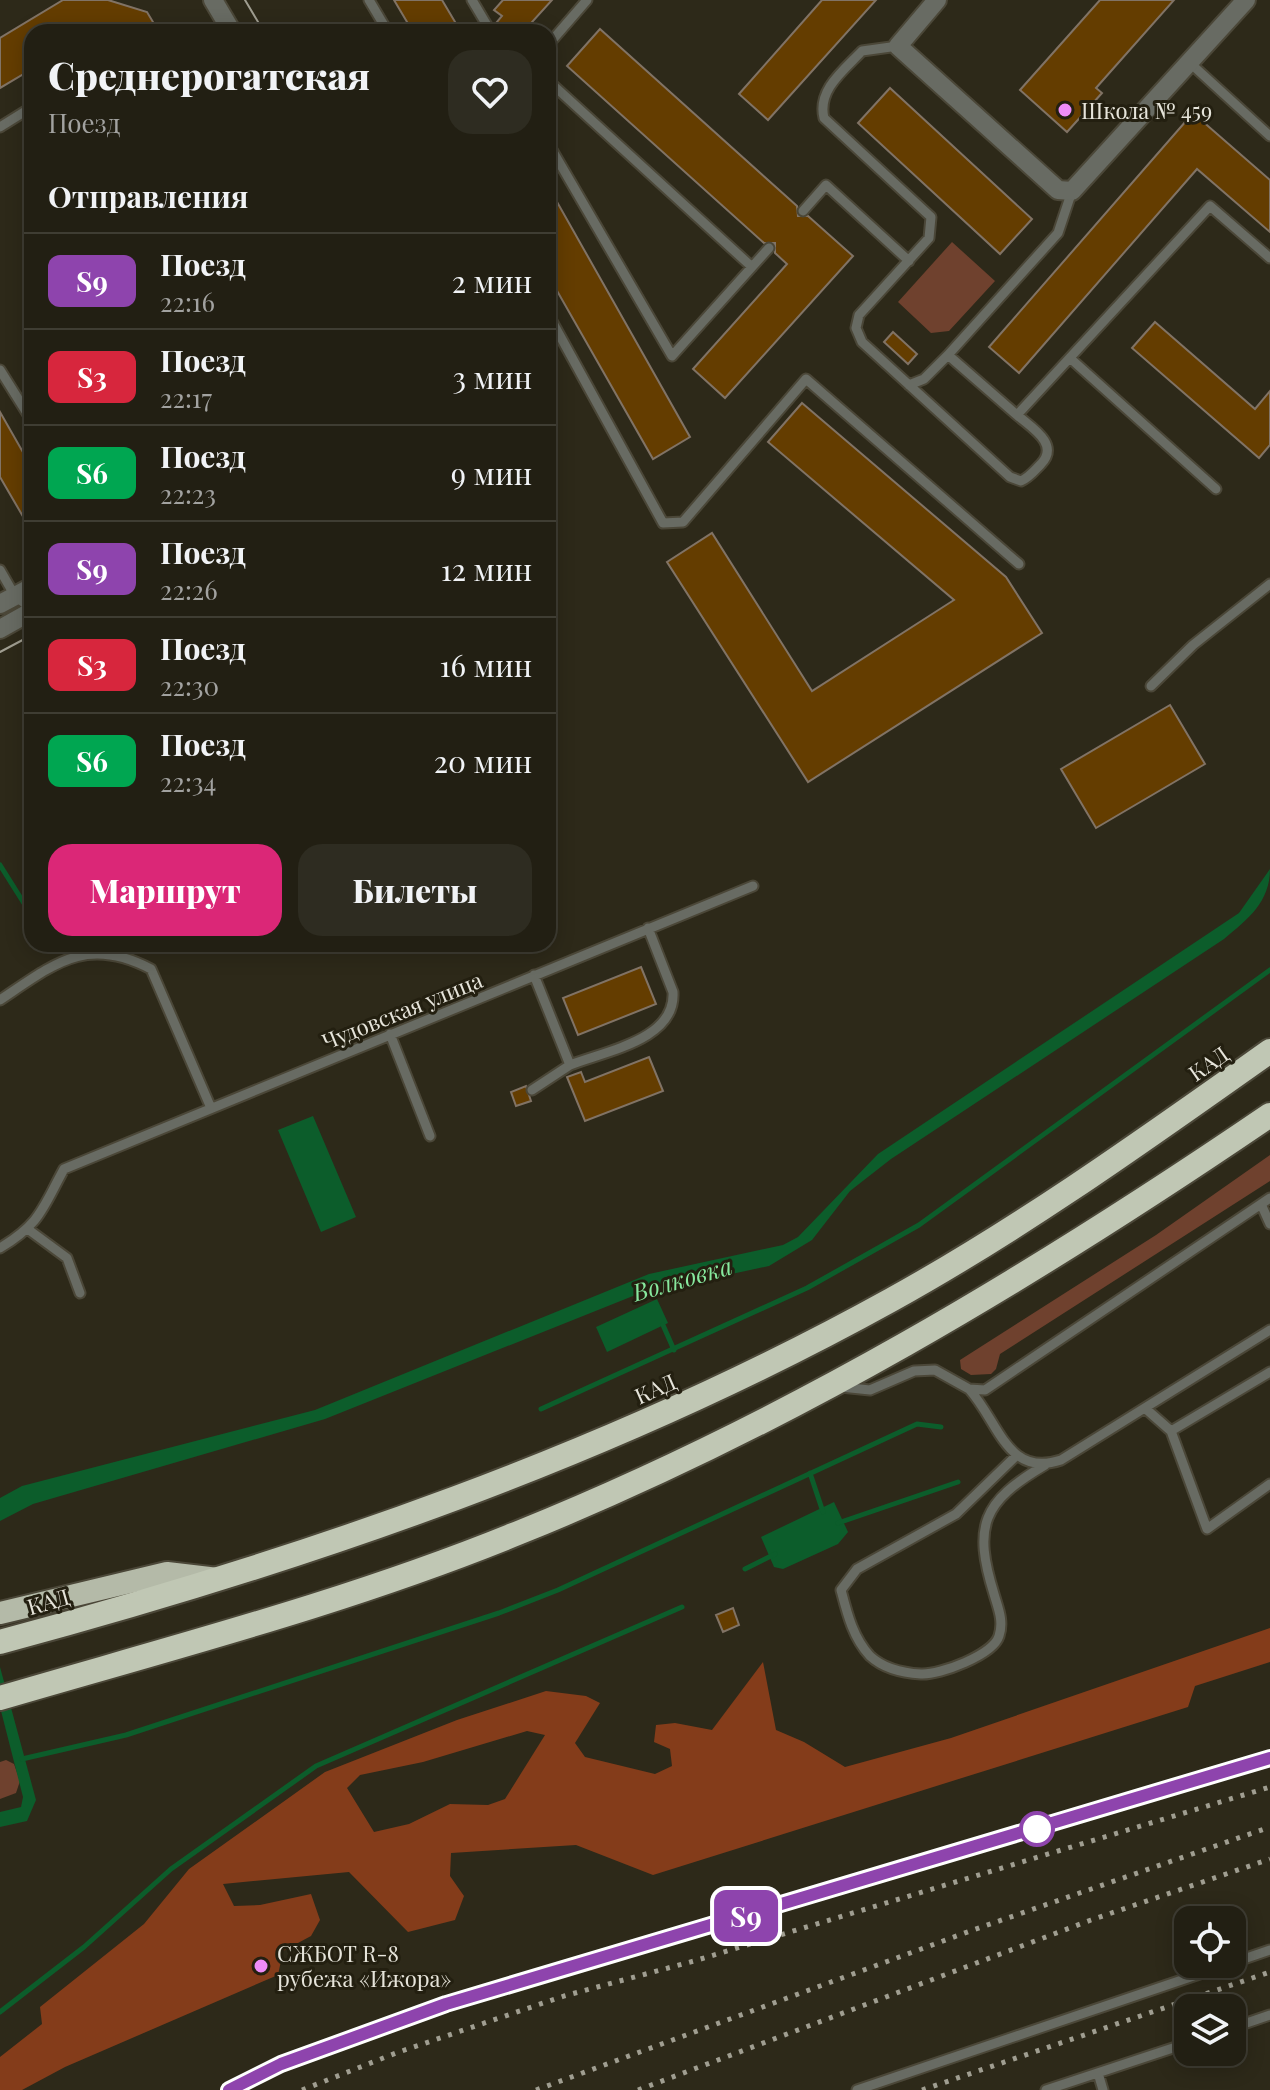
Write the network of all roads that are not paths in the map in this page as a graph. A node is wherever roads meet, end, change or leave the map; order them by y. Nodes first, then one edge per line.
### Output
1 (213, 0) edge
2 (369, 0) edge
3 (472, 0) edge
4 (587, 0) edge
5 (937, 0) edge
6 (1246, 0) edge
7 (227, 24) edge
8 (383, 24) edge
9 (486, 24) edge
10 (556, 36) edge
11 (898, 46) junction
12 (1189, 62) junction
13 (556, 88) edge
14 (24, 112) edge
15 (0, 127) edge
16 (1270, 136) edge
17 (556, 157) edge
18 (1072, 191) junction
19 (803, 211) dead end
20 (769, 248) dead end
21 (1270, 258) edge
22 (909, 261) junction
23 (752, 267) junction
24 (556, 329) edge
25 (948, 355) junction
26 (1071, 359) junction
27 (0, 370) edge
28 (909, 385) junction
29 (24, 408) edge
30 (1017, 415) junction
31 (1216, 489) dead end
32 (1019, 564) dead end
33 (0, 570) edge
34 (1270, 584) edge
35 (7, 600) edge
36 (24, 615) edge
37 (0, 629) edge
38 (1151, 686) dead end
39 (753, 886) dead end
40 (648, 928) junction
41 (534, 975) junction
42 (0, 1000) edge
43 (390, 1034) junction
44 (1270, 1051) edge
45 (570, 1065) junction
46 (532, 1090) dead end
47 (211, 1108) junction
48 (1270, 1115) edge
49 (430, 1136) dead end
50 (1266, 1201) edge
51 (1270, 1224) edge
52 (29, 1230) junction
53 (0, 1248) edge
54 (80, 1293) dead end
55 (1270, 1330) edge
56 (1270, 1372) edge
57 (830, 1386) junction
58 (969, 1389) junction
59 (1146, 1409) junction
60 (1171, 1431) junction
61 (1017, 1455) junction
62 (1045, 1465) junction
63 (1270, 1484) edge
64 (219, 1579) junction
65 (0, 1613) edge
66 (0, 1642) edge
67 (0, 1698) edge
68 (1270, 1950) edge
69 (1246, 1959) edge
70 (1189, 1978) edge
71 (1270, 2015) edge
72 (1246, 2023) edge
73 (1174, 2048) edge
74 (1098, 2073) junction
75 (857, 2090) edge
76 (1046, 2090) edge
77 (1103, 2090) edge

1 - 7 street
2 - 8 lane
3 - 9 lane
4 - 10 lane
5 - 11 street
6 - 12 street
11 - 18 street
11 - 22 lane
12 - 16 lane
12 - 18 street
13 - 23 lane
14 - 15 lane
17 - 23 lane
18 - 25 lane
19 - 22 lane
20 - 23 lane
21 - 26 lane
22 - 28 lane
24 - 32 lane
25 - 28 lane
25 - 30 lane
26 - 30 lane
26 - 31 lane
27 - 29 lane
28 - 30 lane
33 - 35 lane
34 - 38 lane
36 - 37 street
39 - 40 lane, Чудовская улица
40 - 41 lane, Чудовская улица
40 - 45 lane
41 - 43 lane, Чудовская улица
41 - 45 lane
42 - 47 lane
43 - 47 lane, Чудовская улица
43 - 49 lane
44 - 64 highway, КАД
45 - 46 lane
47 - 52 lane, Чудовская улица
48 - 57 highway
50 - 51 lane
50 - 58 lane
52 - 53 lane
52 - 54 lane
55 - 59 lane
56 - 60 lane
57 - 58 lane
57 - 67 highway
58 - 61 lane
59 - 60 lane
59 - 62 lane
60 - 63 lane
61 - 62 lane
61 - 62 lane
64 - 65 highway
64 - 66 highway, КАД
68 - 69 lane
70 - 75 lane
71 - 72 lane
73 - 74 lane
74 - 76 lane
74 - 77 lane

